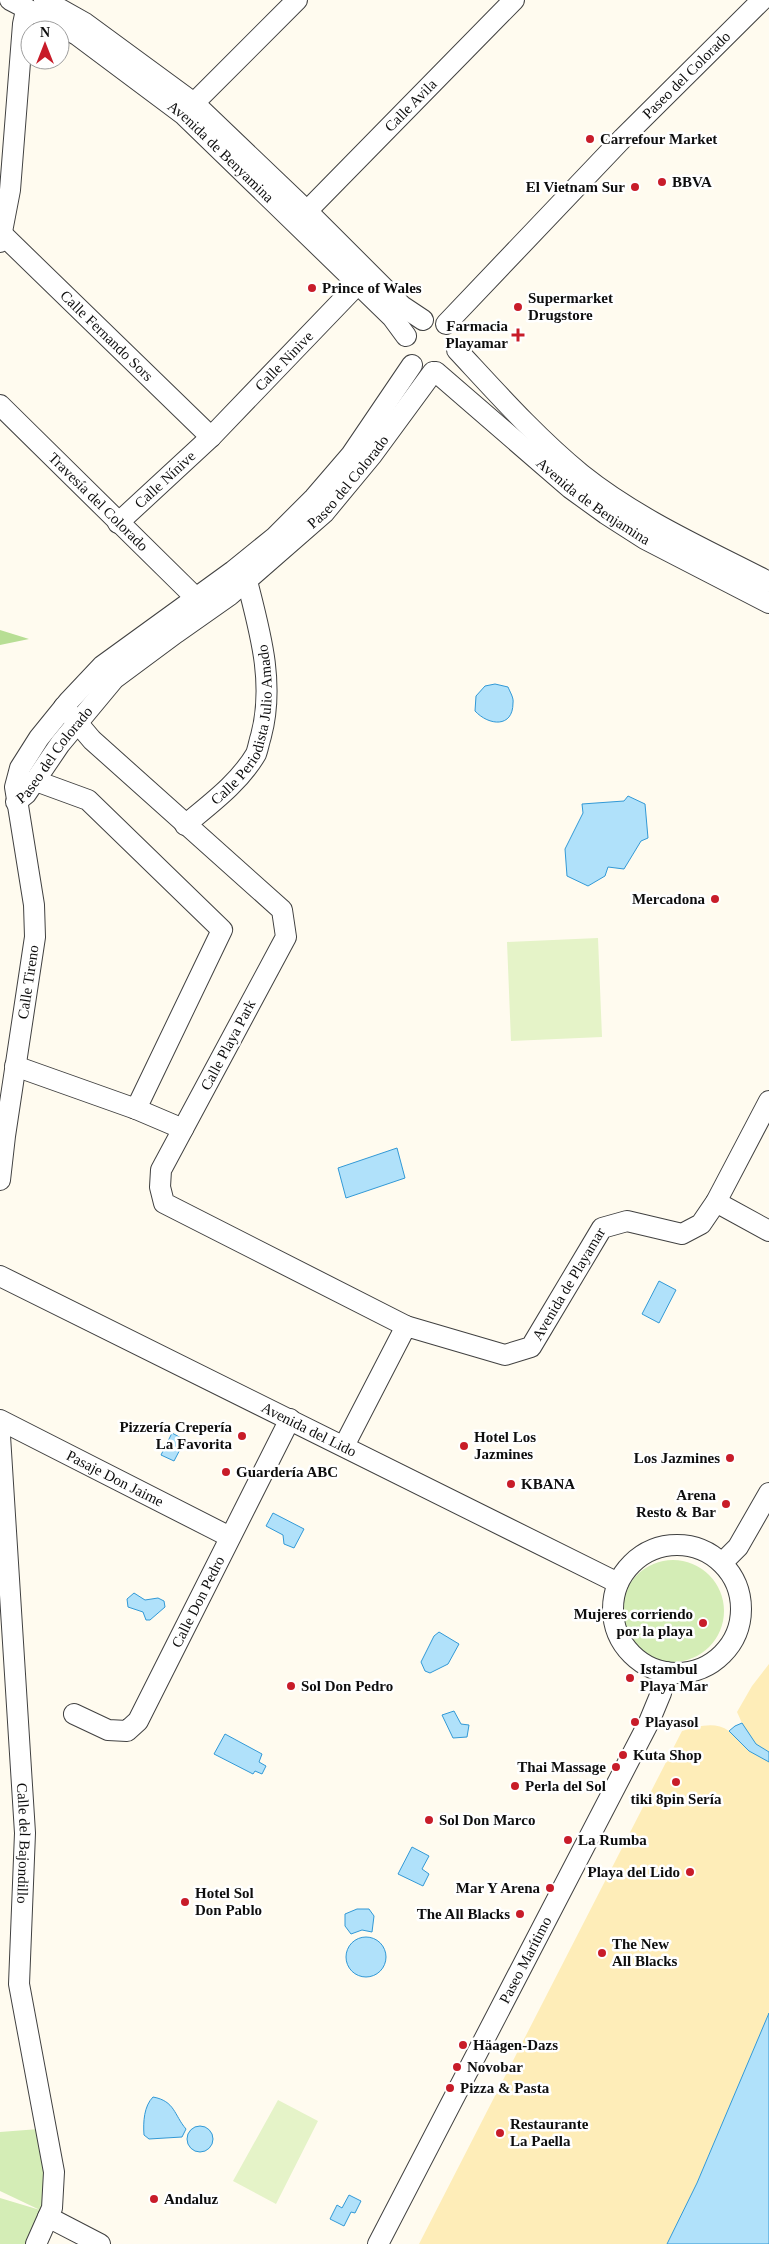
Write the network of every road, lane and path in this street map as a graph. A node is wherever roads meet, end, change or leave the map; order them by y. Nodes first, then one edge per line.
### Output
1 (44, 0) edge
2 (296, 0) edge
3 (514, 0) edge
4 (754, 3) edge
5 (18, 5) edge
6 (194, 103) junction
7 (306, 211) junction
8 (1, 238) edge
9 (358, 284) junction
10 (423, 320) junction
11 (446, 324) junction
12 (406, 336) junction
13 (457, 350) junction
14 (412, 365) junction
15 (435, 372) junction
16 (0, 405) edge
17 (211, 437) junction
18 (118, 523) junction
19 (247, 581) junction
20 (769, 582) edge
21 (196, 598) junction
22 (769, 602) edge
23 (64, 707) junction
24 (79, 722) junction
25 (36, 781) junction
26 (8, 799) edge
27 (186, 825) junction
28 (15, 1066) junction
29 (769, 1101) edge
30 (136, 1109) junction
31 (183, 1129) junction
32 (0, 1180) edge
33 (716, 1202) junction
34 (769, 1231) edge
35 (0, 1276) edge
36 (406, 1326) junction
37 (290, 1419) junction
38 (0, 1420) edge
39 (0, 1436) edge
40 (344, 1446) junction
41 (769, 1493) edge
42 (230, 1538) junction
43 (722, 1563) junction
44 (618, 1583) junction
45 (666, 1672) junction
46 (74, 1714) dead end
47 (48, 2217) junction
48 (36, 2244) edge
49 (100, 2244) edge
50 (378, 2244) edge

1 - 6 street, Avenida de Benyamina
2 - 6 street
3 - 7 street, Calle Avila
4 - 11 street, Paseo del Colorado
5 - 8 street
5 - 9 street, Avenida de Benyamina
6 - 7 street, Avenida de Benyamina
7 - 10 street, Avenida de Benyamina
8 - 17 street, Calle Fernando Sors
9 - 12 street, Avenida de Benyamina
9 - 17 street, Calle Ninive
10 - 11 street
10 - 12 street
11 - 13 street
12 - 14 street
13 - 15 street
13 - 20 street, Avenida de Benjamina
14 - 15 street
14 - 21 street, Paseo del Colorado
15 - 19 street, Paseo del Colorado
15 - 22 street, Avenida de Benjamina
16 - 18 street, Travesía del Colorado
17 - 18 street, Calle Nínive
18 - 21 street, Travesía del Colorado
19 - 24 street, Paseo del Colorado
19 - 27 street, Calle Periodista Julio Amado
21 - 23 street, Paseo del Colorado
23 - 24 street, Calle Playa Park
23 - 26 street, Paseo del Colorado
24 - 25 street, Paseo del Colorado
24 - 27 street, Calle Playa Park
25 - 26 street, Paseo del Colorado
25 - 30 street
26 - 28 street, Calle Tireno
27 - 31 street, Calle Playa Park
28 - 30 street
28 - 32 street, Calle Tireno
29 - 33 street, Avenida de Playamar
30 - 31 street
31 - 36 street, Calle Playa Park
33 - 34 street
33 - 36 street, Avenida de Playamar
35 - 37 street, Avenida del Lido
36 - 40 street
37 - 40 street, Avenida del Lido
37 - 42 street, Calle Don Pedro
38 - 42 street, Pasaje Don Jaime
39 - 47 street, Calle del Bajondillo
40 - 44 street, Avenida del Lido
41 - 43 street
42 - 46 street, Calle Don Pedro
43 - 44 street
43 - 45 street
44 - 45 street
45 - 50 street, Paseo Marítimo
47 - 48 street, Calle del Bajondillo
47 - 49 street

